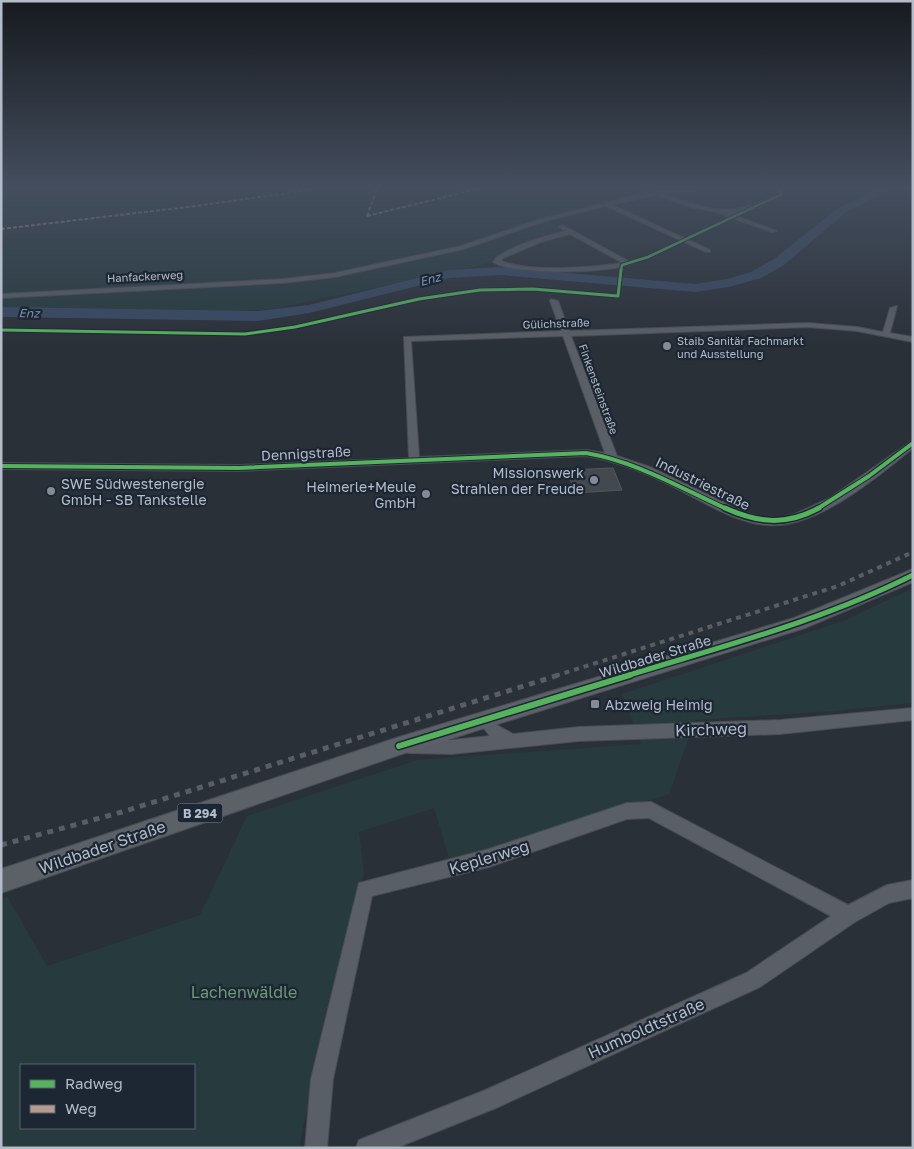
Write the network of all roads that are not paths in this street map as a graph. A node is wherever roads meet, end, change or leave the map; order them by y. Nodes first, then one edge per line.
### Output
1 (489, 240) edge
2 (540, 240) edge
3 (583, 240) edge
4 (683, 240) edge
5 (708, 251) dead end
6 (1, 296) edge
7 (554, 301) dead end
8 (894, 308) dead end
9 (567, 334) junction
10 (886, 334) junction
11 (913, 340) edge
12 (913, 443) edge
13 (612, 456) junction
14 (414, 460) junction
15 (1, 466) edge
16 (913, 575) edge
17 (913, 714) edge
18 (485, 720) junction
19 (510, 740) junction
20 (399, 746) junction
21 (1, 881) edge
22 (913, 889) edge
23 (848, 915) junction
24 (316, 1148) edge
25 (367, 1148) edge

1 - 6 street, Hanfackerweg
2 - 3 street
4 - 5 street
7 - 9 street, Finkensteinstraße
8 - 10 street
9 - 10 street, Gülichstraße
9 - 13 street, Finkensteinstraße
9 - 14 street, Gülichstraße
10 - 11 street, Gülichstraße
12 - 13 street, Industriestraße
13 - 14 street, Dennigstraße
14 - 15 street, Dennigstraße
16 - 18 main road, Wildbader Straße / B 294
17 - 19 street, Kirchweg
18 - 19 street
18 - 20 main road, Wildbader Straße / B 294
19 - 20 street, Kirchweg
20 - 21 main road, Wildbader Straße / B 294
22 - 23 street, Humboldtstraße
23 - 24 street, Keplerweg
23 - 25 street, Humboldtstraße

